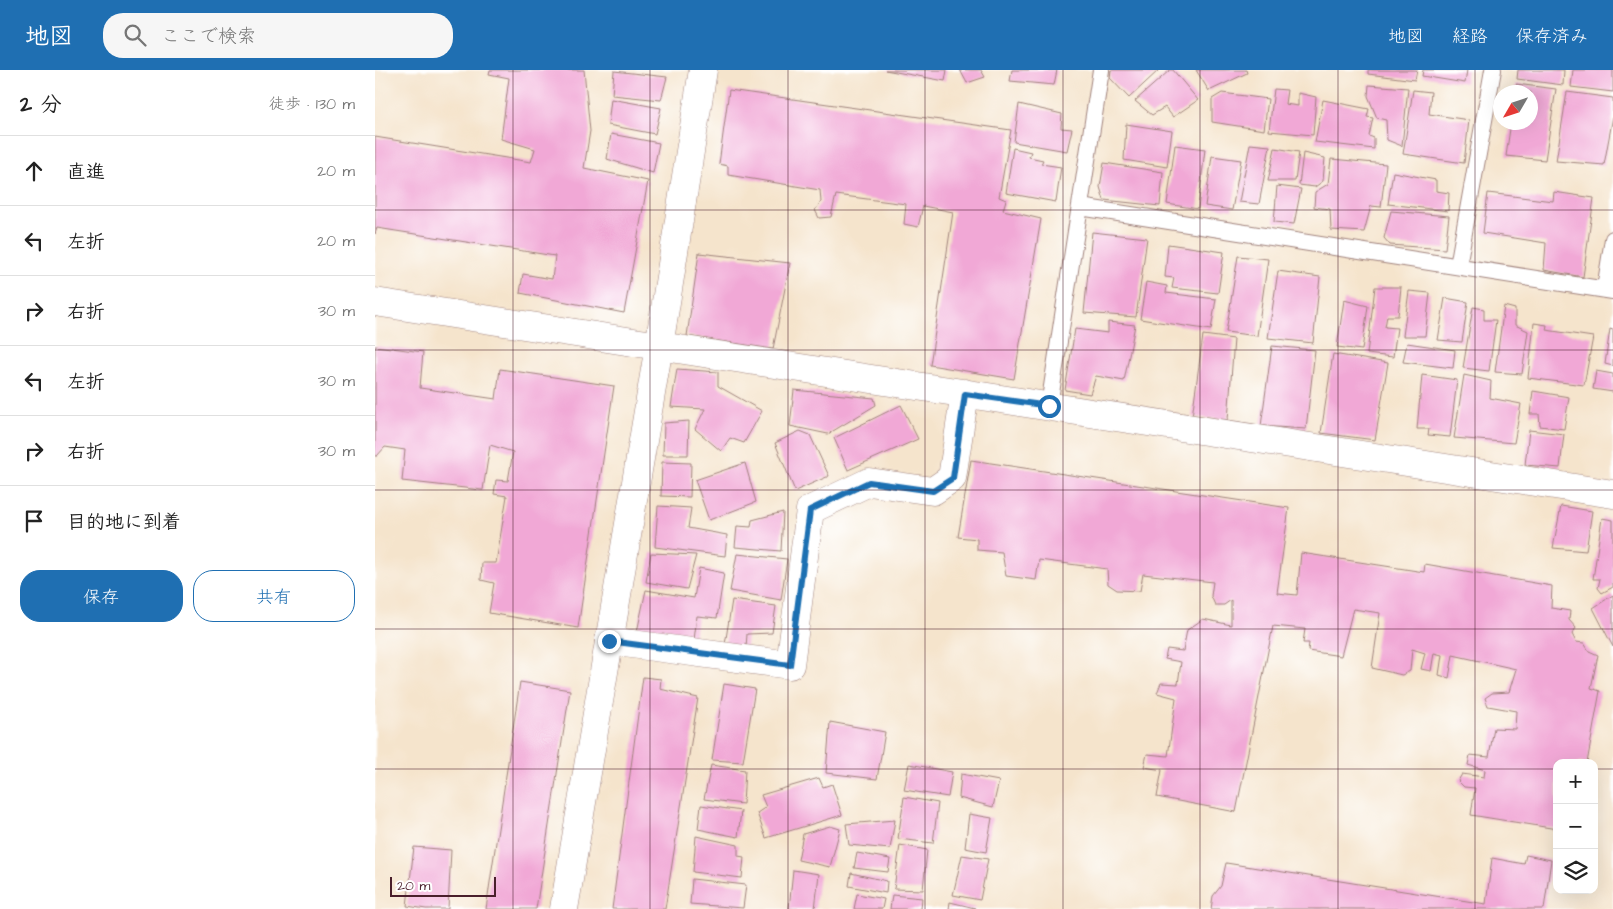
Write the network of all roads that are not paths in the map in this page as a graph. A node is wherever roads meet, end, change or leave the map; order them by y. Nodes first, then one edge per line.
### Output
1 (703, 70) edge
2 (1101, 70) edge
3 (1493, 70) edge
4 (1080, 207) junction
5 (1613, 239) edge
6 (1458, 266) junction
7 (1609, 290) edge
8 (375, 302) edge
9 (659, 346) junction
10 (965, 394) junction
11 (1049, 406) junction
12 (1613, 494) edge
13 (609, 641) junction
14 (564, 909) edge

1 - 9 street
2 - 4 lane
3 - 6 lane
4 - 6 lane
4 - 11 lane
5 - 7 lane
6 - 7 lane
8 - 9 street
9 - 10 street
9 - 13 street
10 - 11 street
10 - 13 street
11 - 12 street
13 - 14 street

